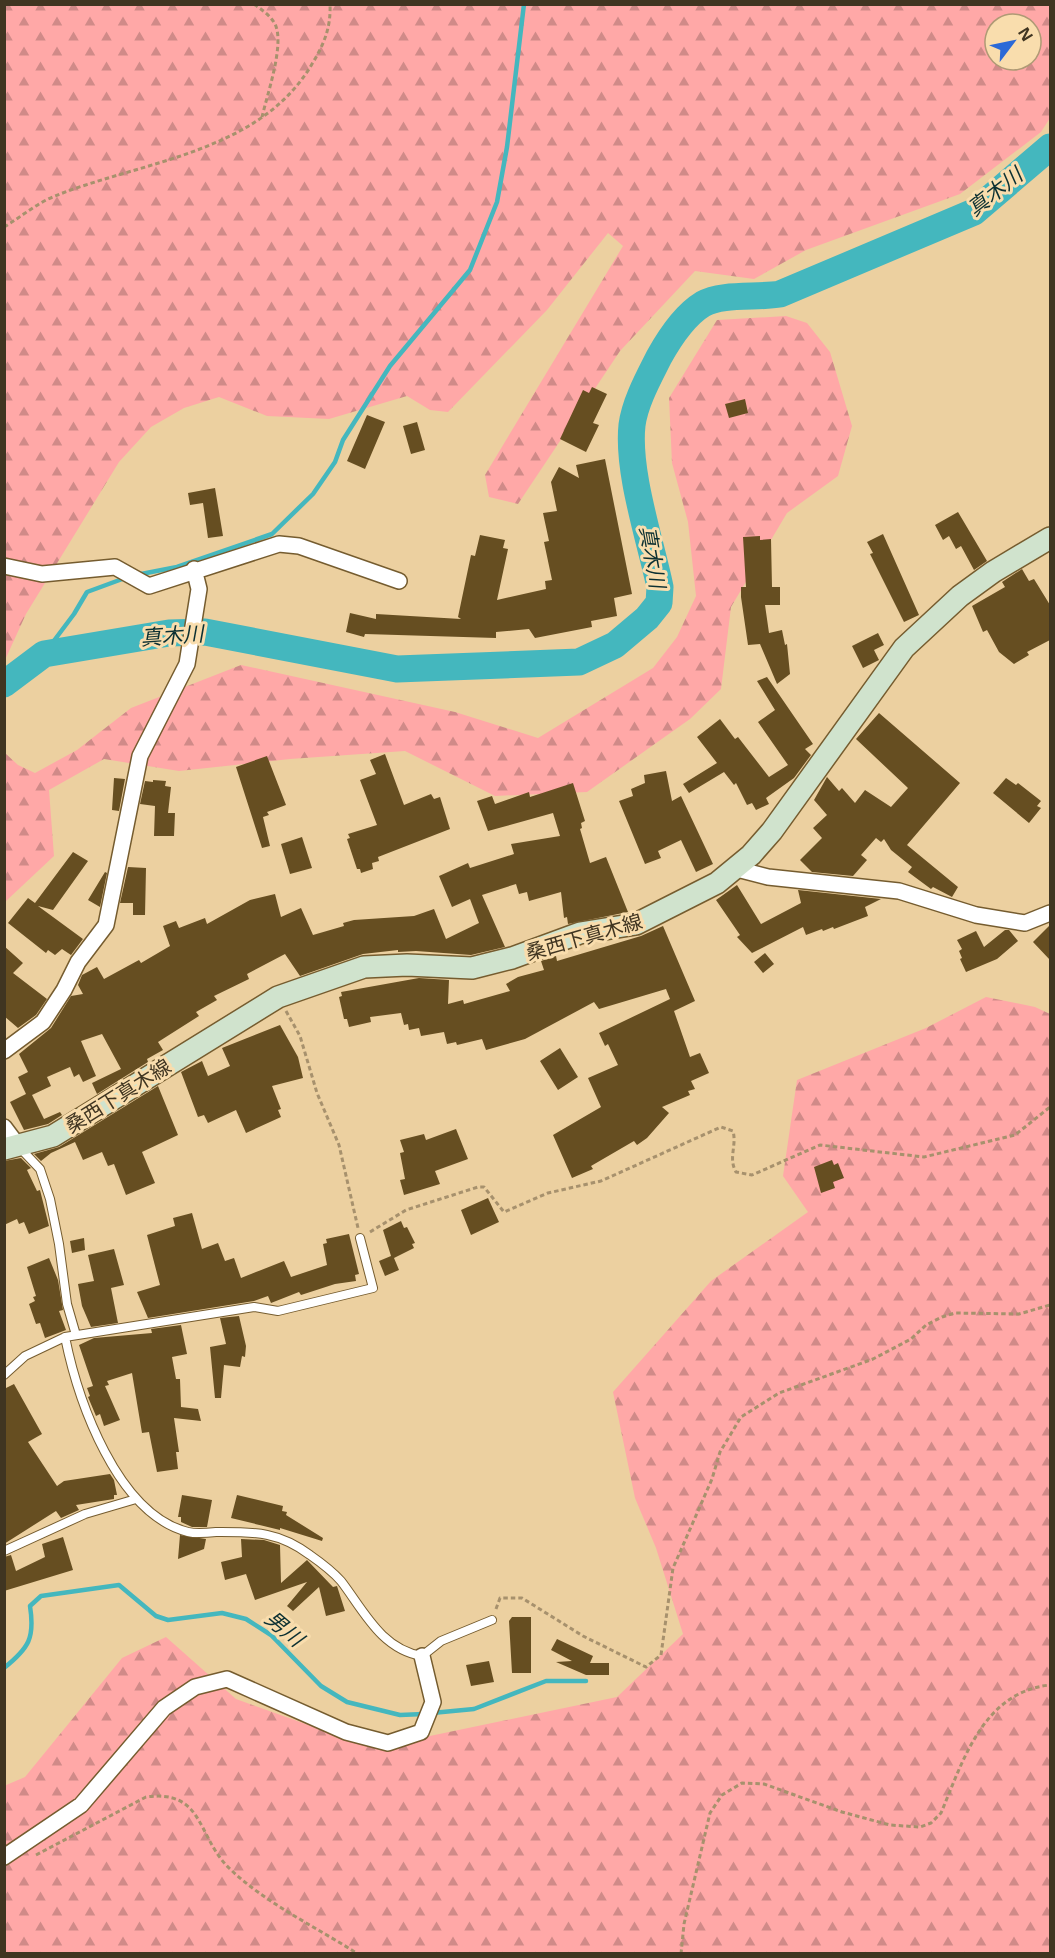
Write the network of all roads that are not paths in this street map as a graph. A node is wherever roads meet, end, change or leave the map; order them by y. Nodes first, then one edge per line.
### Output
1 (1050, 538) edge
2 (4, 566) edge
3 (195, 569) junction
4 (399, 581) dead end
5 (736, 869) junction
6 (1050, 913) edge
7 (4, 1050) edge
8 (4, 1126) edge
9 (12, 1148) edge
10 (360, 1238) road end
11 (76, 1335) junction
12 (65, 1337) junction
13 (4, 1375) edge
14 (136, 1499) junction
15 (4, 1551) edge
16 (492, 1620) road end
17 (422, 1656) junction
18 (4, 1857) edge

1 - 5 main road, 桑西下真木線
2 - 3 street
3 - 4 street
3 - 7 street
5 - 6 street
5 - 9 main road, 桑西下真木線
8 - 9 street
9 - 11 lane
10 - 11 lane
11 - 12 lane
12 - 13 lane
12 - 14 lane
14 - 15 lane
14 - 17 lane
16 - 17 lane
17 - 18 street

